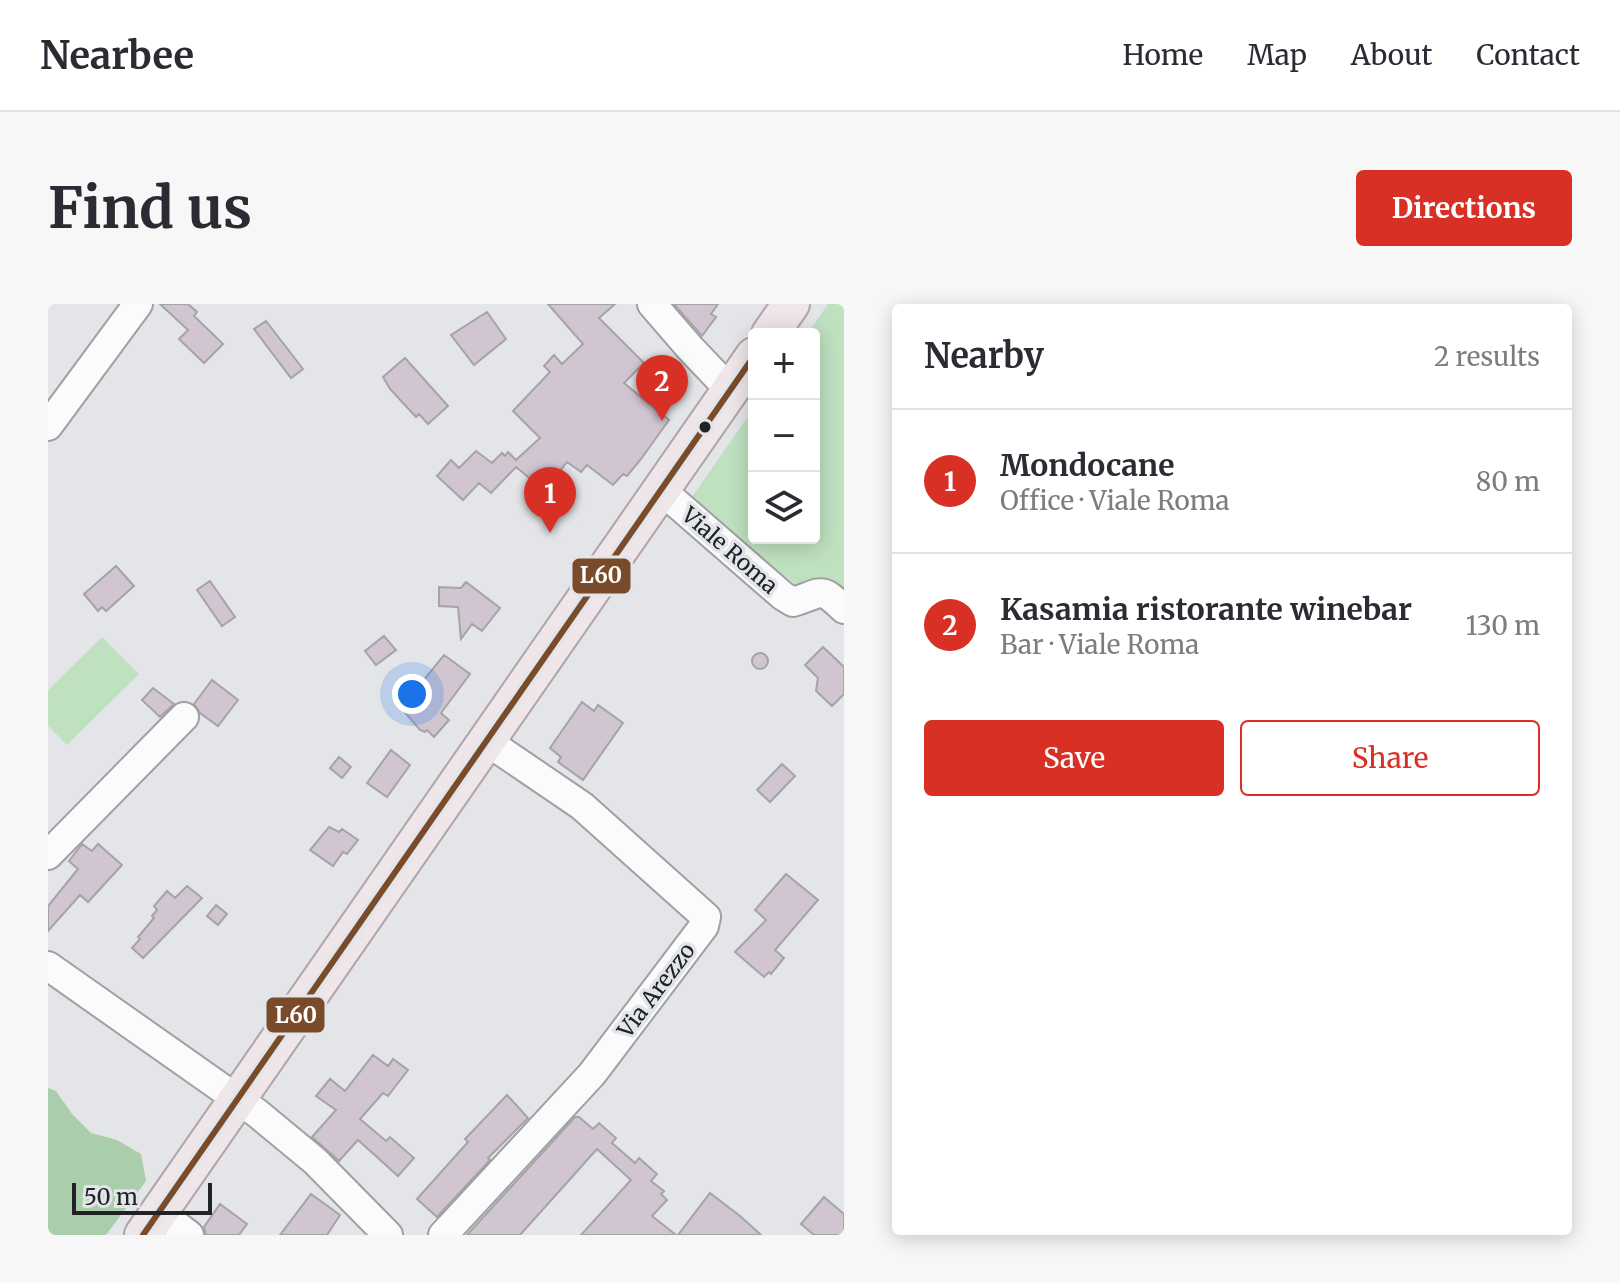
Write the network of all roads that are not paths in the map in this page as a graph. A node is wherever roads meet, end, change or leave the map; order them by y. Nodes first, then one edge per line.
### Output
1 (138, 304) edge
2 (652, 304) edge
3 (791, 304) edge
4 (774, 328) edge
5 (748, 364) edge
6 (730, 390) junction
7 (48, 426) edge
8 (660, 489) junction
9 (844, 609) edge
10 (184, 717) dead end
11 (485, 740) junction
12 (48, 855) edge
13 (48, 966) edge
14 (236, 1099) junction
15 (151, 1223) edge
16 (189, 1235) edge
17 (388, 1235) edge
18 (443, 1235) edge

1 - 7 street
2 - 6 street
3 - 4 main road
5 - 6 main road, Viale Roma
6 - 8 main road, Viale Roma
8 - 9 street, Viale Roma
8 - 11 main road, Viale Roma
10 - 12 street
11 - 14 main road, Viale Roma
11 - 18 street, Via Arezzo
13 - 14 street
14 - 15 main road, Viale Roma
14 - 17 street
15 - 16 street

